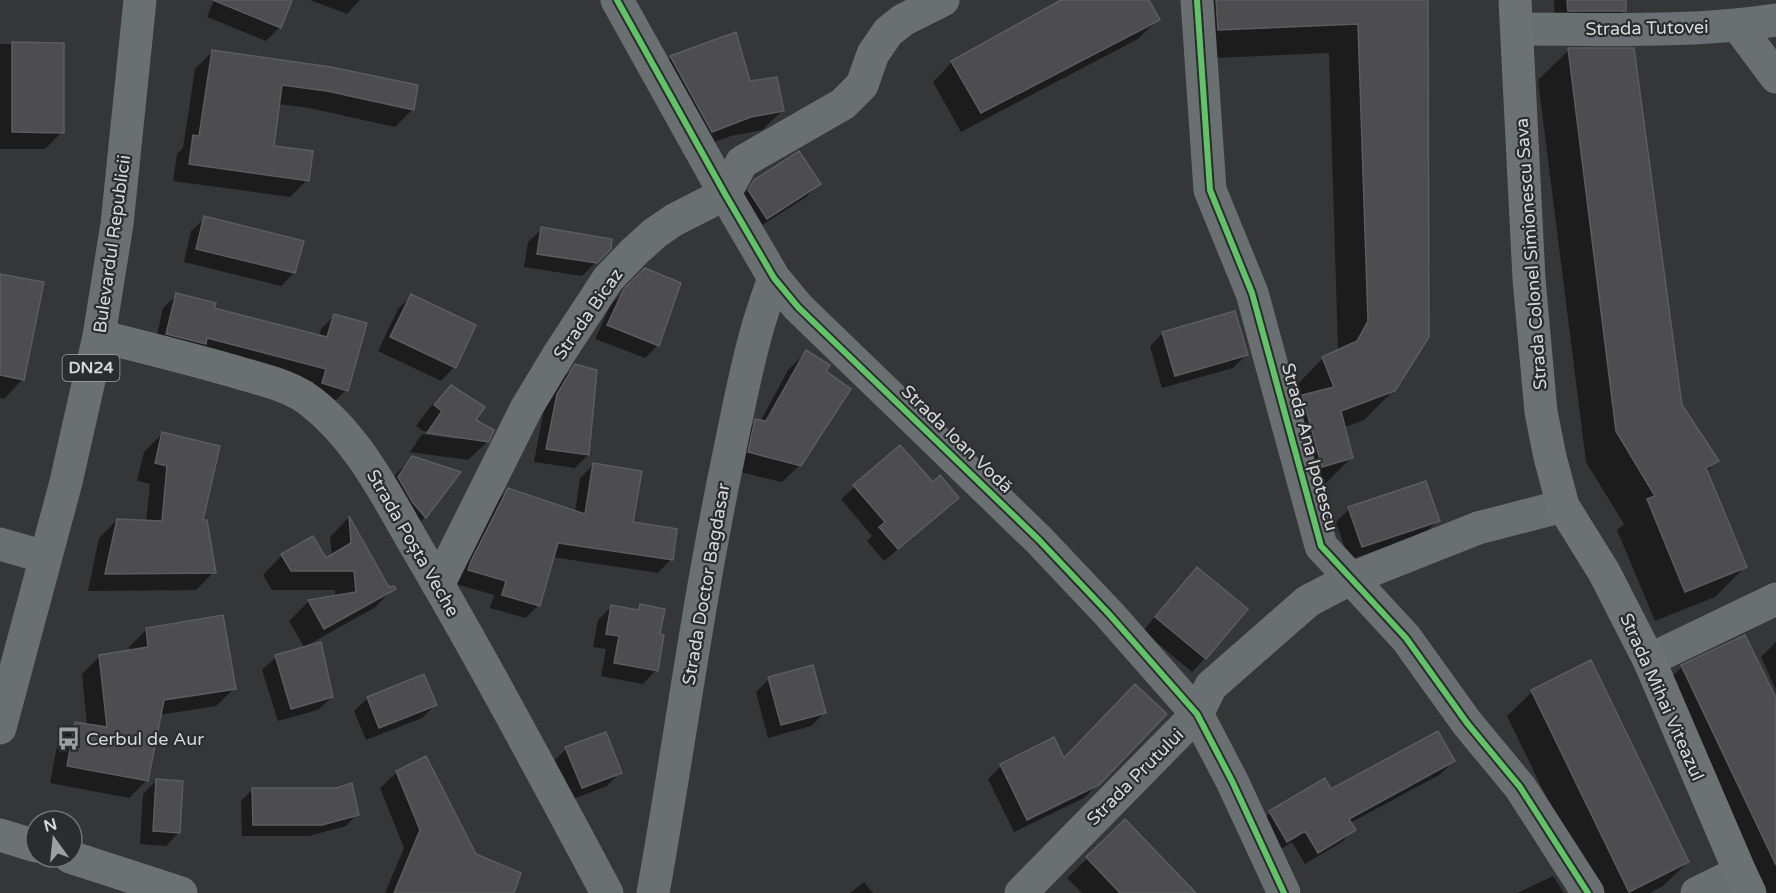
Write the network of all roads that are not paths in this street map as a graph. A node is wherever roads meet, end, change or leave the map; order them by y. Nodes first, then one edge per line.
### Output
1 (140, 0) edge
2 (617, 0) edge
3 (943, 0) edge
4 (1197, 0) edge
5 (1516, 15) edge
6 (1776, 20) edge
7 (1738, 26) junction
8 (1776, 76) edge
9 (725, 194) junction
10 (774, 278) junction
11 (99, 336) junction
12 (1563, 506) junction
13 (0, 544) edge
14 (45, 557) junction
15 (1352, 578) junction
16 (438, 585) junction
17 (1776, 599) edge
18 (1649, 660) junction
19 (1197, 714) junction
20 (0, 728) edge
21 (0, 835) edge
22 (24, 842) edge
23 (84, 862) edge
24 (1745, 883) edge
25 (181, 893) edge
26 (607, 893) edge
27 (653, 893) edge
28 (1021, 893) edge
29 (1284, 893) edge
30 (1588, 893) edge
31 (1697, 893) edge

1 - 11 street, Bulevardul Republicii / DN24
2 - 9 street, Strada Ioan Vodă
3 - 9 street
4 - 15 street, Strada Ana Ipotescu
5 - 7 street, Strada Tutovei
5 - 12 main road, Strada Colonel Simionescu Sava
6 - 7 street, Strada Tutovei
7 - 8 street
9 - 10 street, Strada Ioan Vodă
9 - 16 street, Strada Bicaz
10 - 19 street, Strada Ioan Vodă
10 - 27 street, Strada Doctor Bagdasar
11 - 14 street, Bulevardul Republicii / DN24
11 - 16 street, Strada Poșta Veche
12 - 15 street, Strada Prutului
12 - 18 main road, Strada Mihai Viteazul
13 - 14 street
14 - 20 street, Bulevardul Republicii / DN24
15 - 19 street, Strada Prutului
15 - 30 street, Strada Ana Ipotescu
16 - 26 street, Strada Poșta Veche
17 - 18 street
18 - 24 main road, Strada Mihai Viteazul
19 - 28 street, Strada Prutului
19 - 29 street, Strada Ioan Vodă
21 - 22 main road
23 - 25 main road
24 - 31 street

